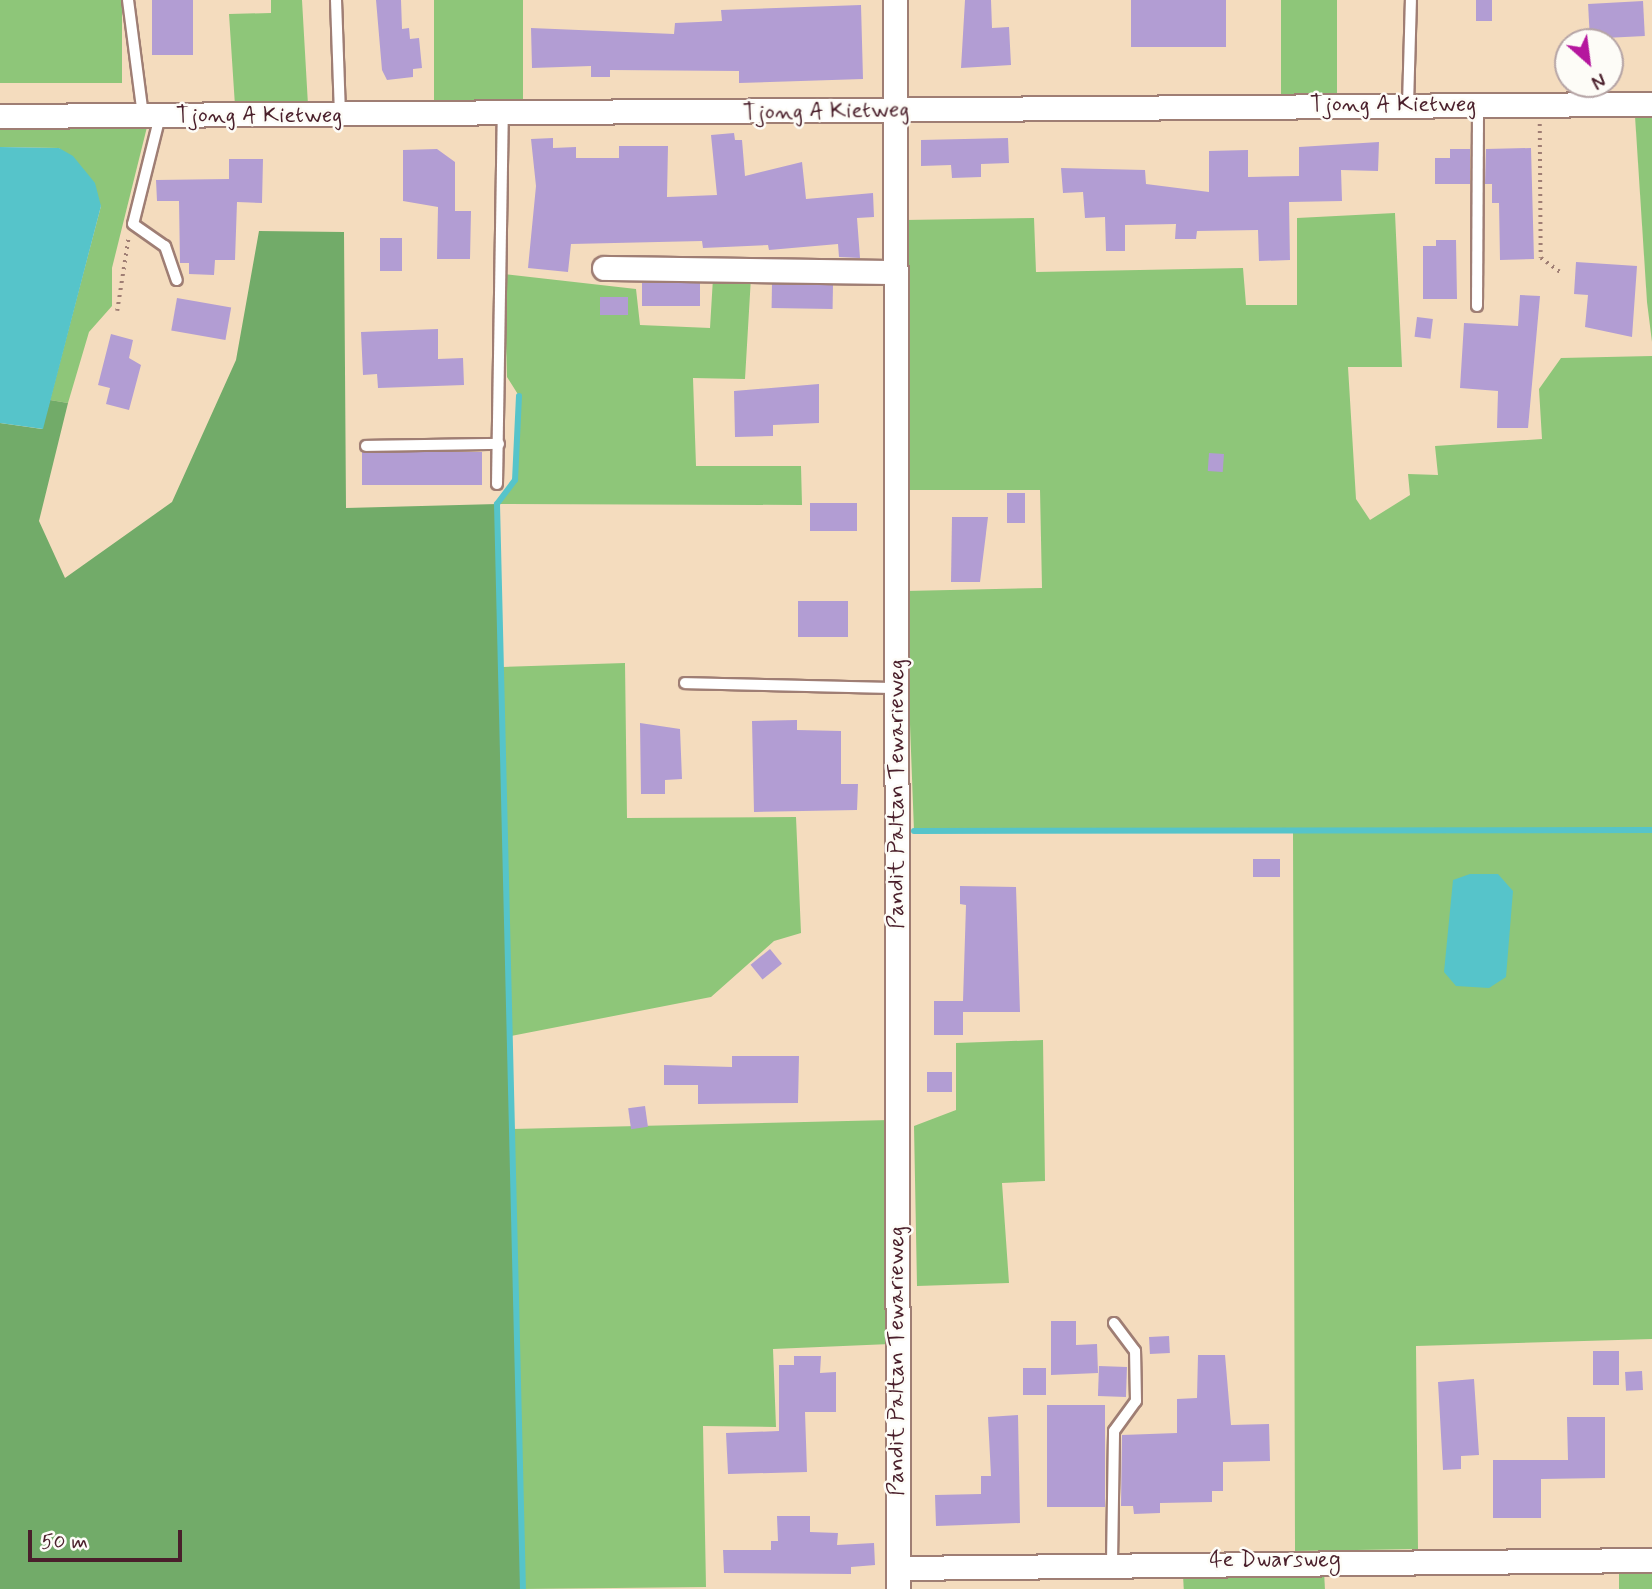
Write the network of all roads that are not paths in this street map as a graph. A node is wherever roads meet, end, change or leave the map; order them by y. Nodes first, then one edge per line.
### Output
1 (128, 0) edge
2 (336, 0) edge
3 (895, 0) edge
4 (1411, 0) edge
5 (1652, 104) edge
6 (1408, 105) junction
7 (1478, 105) junction
8 (895, 112) junction
9 (503, 114) junction
10 (0, 116) edge
11 (151, 116) junction
12 (340, 116) junction
13 (604, 268) dead end
14 (895, 272) junction
15 (177, 280) dead end
16 (1477, 306) dead end
17 (499, 444) junction
18 (366, 446) dead end
19 (497, 484) dead end
20 (685, 683) dead end
21 (897, 688) junction
22 (1114, 1323) dead end
23 (1652, 1560) edge
24 (1112, 1562) junction
25 (898, 1578) edge

1 - 11 lane
2 - 12 lane
3 - 8 street, Pandit Paltan Tewarieweg
4 - 6 lane
5 - 7 street, Tjong A Kietweg
6 - 7 street, Tjong A Kietweg
6 - 8 street, Tjong A Kietweg
7 - 16 lane
8 - 9 street, Tjong A Kietweg
8 - 14 street, Pandit Paltan Tewarieweg
9 - 12 street, Tjong A Kietweg
9 - 17 lane
10 - 11 street, Tjong A Kietweg
11 - 12 street, Tjong A Kietweg
11 - 15 lane
13 - 14 street
14 - 21 street, Pandit Paltan Tewarieweg
17 - 18 lane
17 - 19 lane
20 - 21 lane
21 - 25 street, Pandit Paltan Tewarieweg
22 - 24 lane
23 - 24 street, 4e Dwarsweg
24 - 25 street, 4e Dwarsweg

